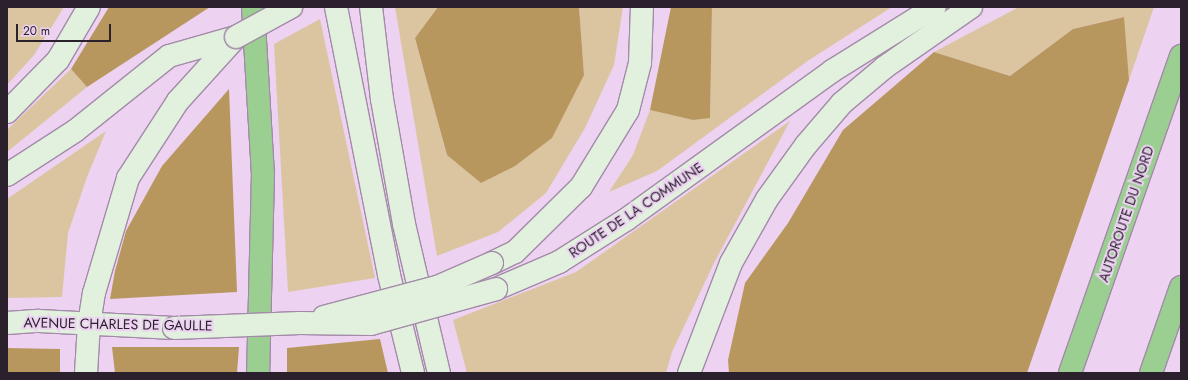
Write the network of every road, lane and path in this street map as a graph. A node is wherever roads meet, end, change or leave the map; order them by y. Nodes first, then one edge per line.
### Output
1 (89, 7) edge
2 (254, 7) edge
3 (292, 7) edge
4 (336, 7) edge
5 (371, 7) edge
6 (642, 7) edge
7 (935, 7) edge
8 (971, 7) edge
9 (236, 38) junction
10 (1181, 56) edge
11 (7, 112) edge
12 (7, 175) edge
13 (1181, 287) edge
14 (7, 323) edge
15 (300, 323) junction
16 (89, 324) junction
17 (86, 373) edge
18 (258, 373) edge
19 (413, 373) edge
20 (439, 373) edge
21 (689, 373) edge
22 (1070, 373) edge
23 (1151, 373) edge

1 - 11 street
2 - 18 highway
3 - 9 street, bridge
4 - 19 street
5 - 20 street
6 - 15 street, bridge
7 - 15 street, ROUTE DE LA COMMUNE, bridge
8 - 21 street
9 - 12 street
9 - 16 street
10 - 22 highway, AUTOROUTE DU NORD
13 - 23 highway
14 - 16 street, AVENUE CHARLES DE GAULLE
15 - 16 street, AVENUE CHARLES DE GAULLE, bridge
16 - 17 street

